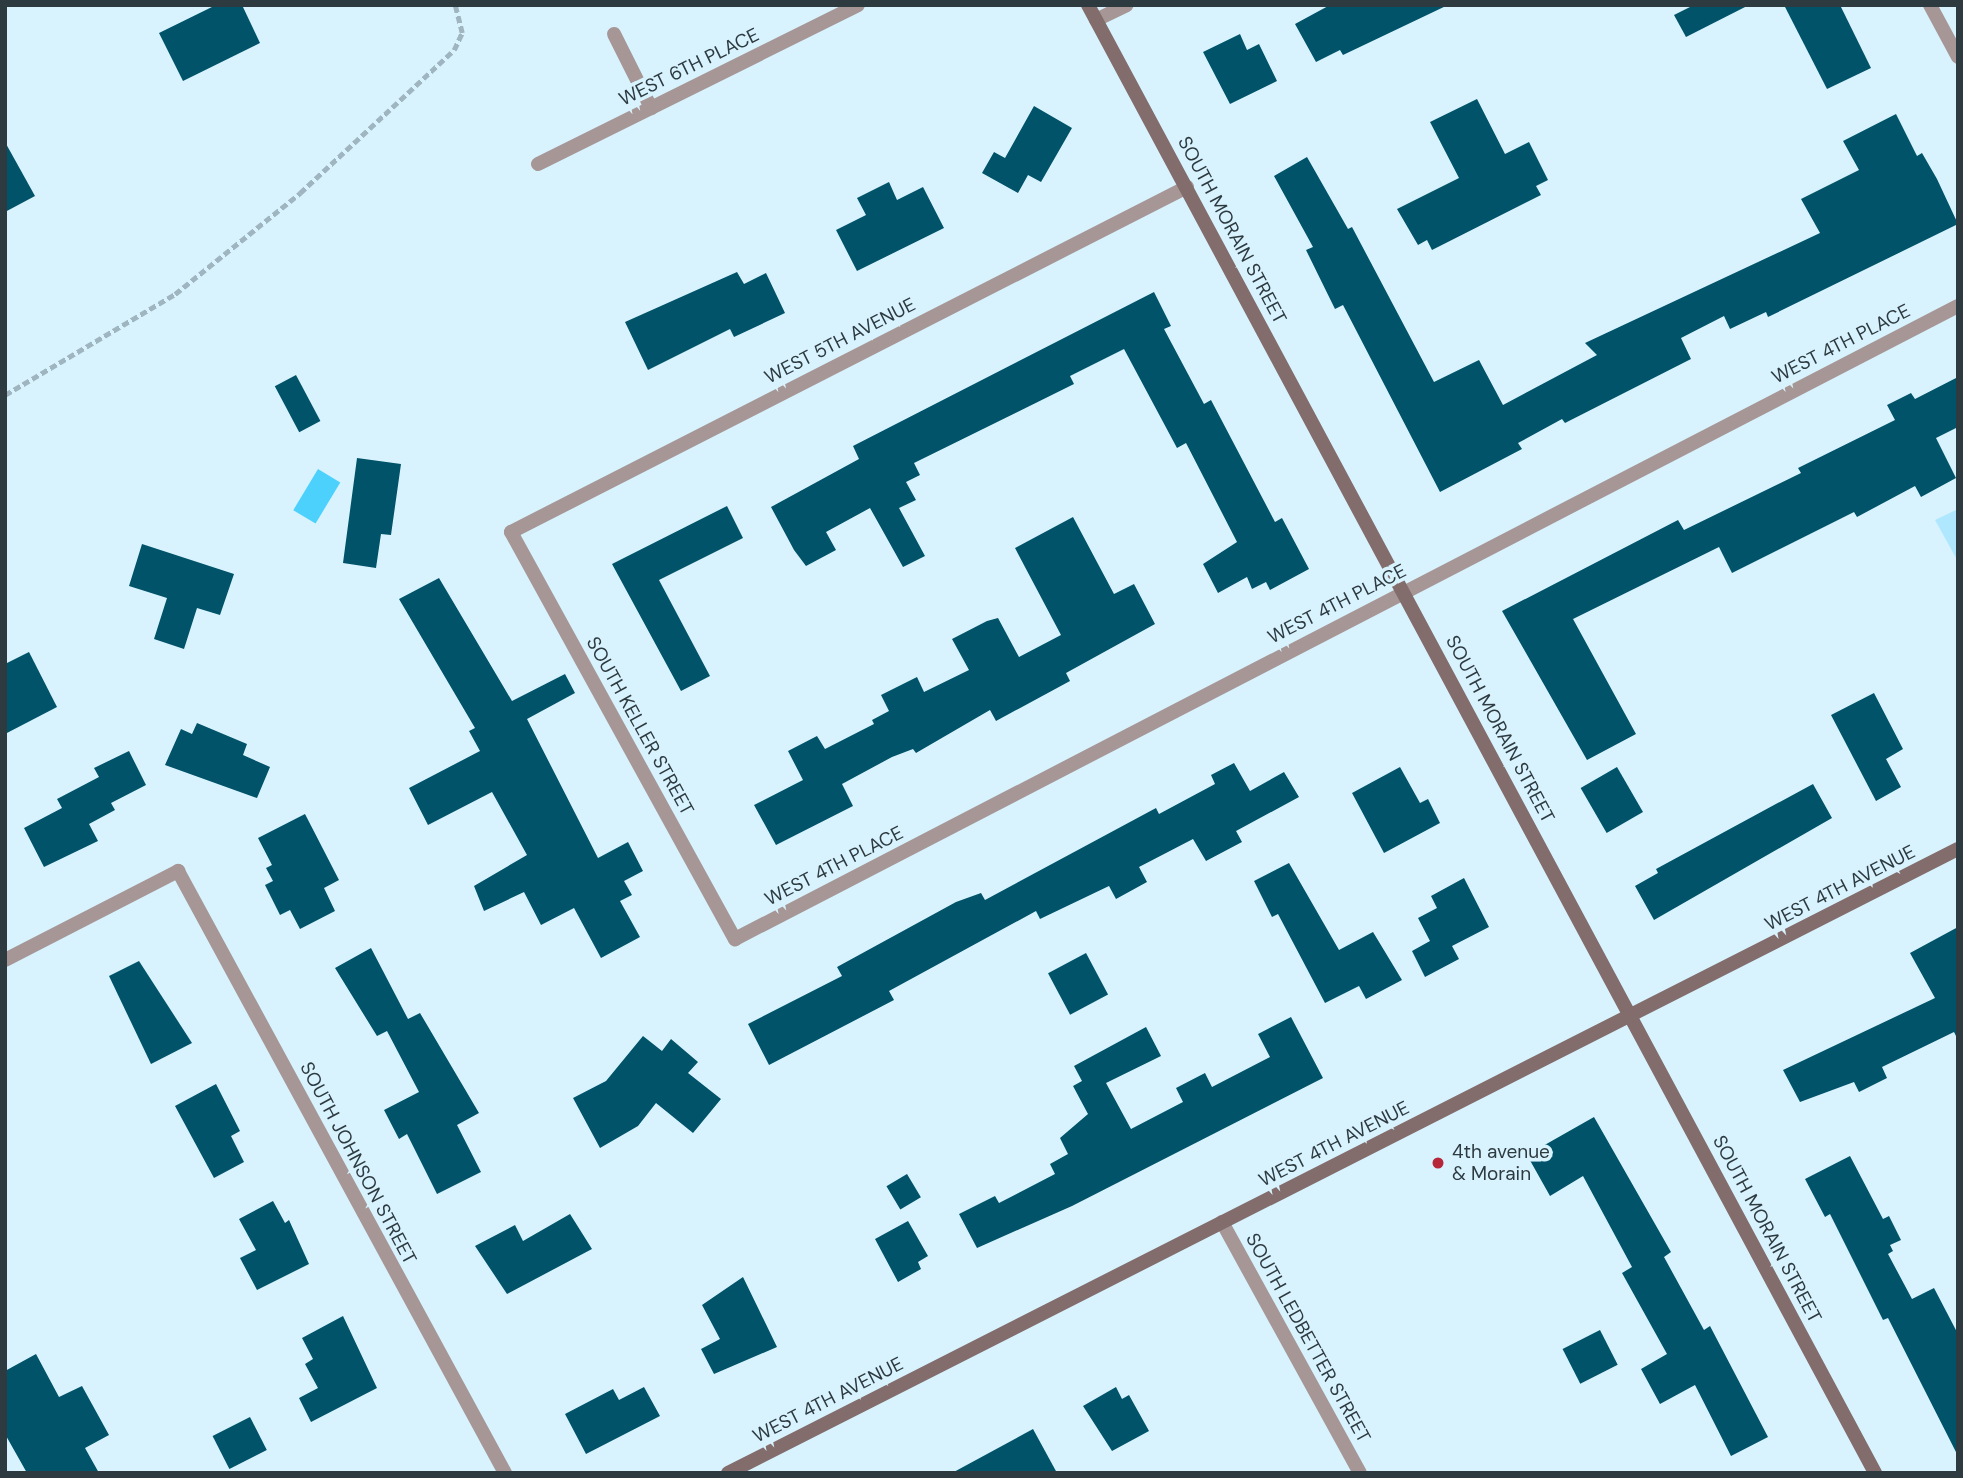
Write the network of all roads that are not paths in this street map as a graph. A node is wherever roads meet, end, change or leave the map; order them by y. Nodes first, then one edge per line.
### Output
1 (858, 5) edge
2 (1088, 5) edge
3 (1127, 5) edge
4 (1930, 5) edge
5 (1096, 20) junction
6 (614, 34) dead end
7 (1958, 57) edge
8 (651, 108) junction
9 (538, 164) dead end
10 (1188, 187) junction
11 (1958, 306) edge
12 (511, 532) joint
13 (1405, 591) junction
14 (1958, 849) edge
15 (735, 939) joint
16 (5, 960) edge
17 (1631, 1015) junction
18 (1222, 1222) junction
19 (505, 1473) edge
20 (728, 1473) edge
21 (1360, 1473) edge
22 (1875, 1473) edge

1 - 8 street, WEST 6TH PLACE
2 - 5 street, SOUTH MORAIN STREET
3 - 5 street
4 - 7 street
5 - 10 street, SOUTH MORAIN STREET
6 - 8 street
8 - 9 street, WEST 6TH PLACE
10 - 12 street, WEST 5TH AVENUE
10 - 13 street, SOUTH MORAIN STREET
11 - 13 street, WEST 4TH PLACE
12 - 15 street, SOUTH KELLER STREET
13 - 15 street, WEST 4TH PLACE
13 - 17 street, SOUTH MORAIN STREET
14 - 17 street, WEST 4TH AVENUE
16 - 19 street, SOUTH JOHNSON STREET
17 - 18 street, WEST 4TH AVENUE
17 - 22 street, SOUTH MORAIN STREET
18 - 20 street, WEST 4TH AVENUE
18 - 21 street, SOUTH LEDBETTER STREET

